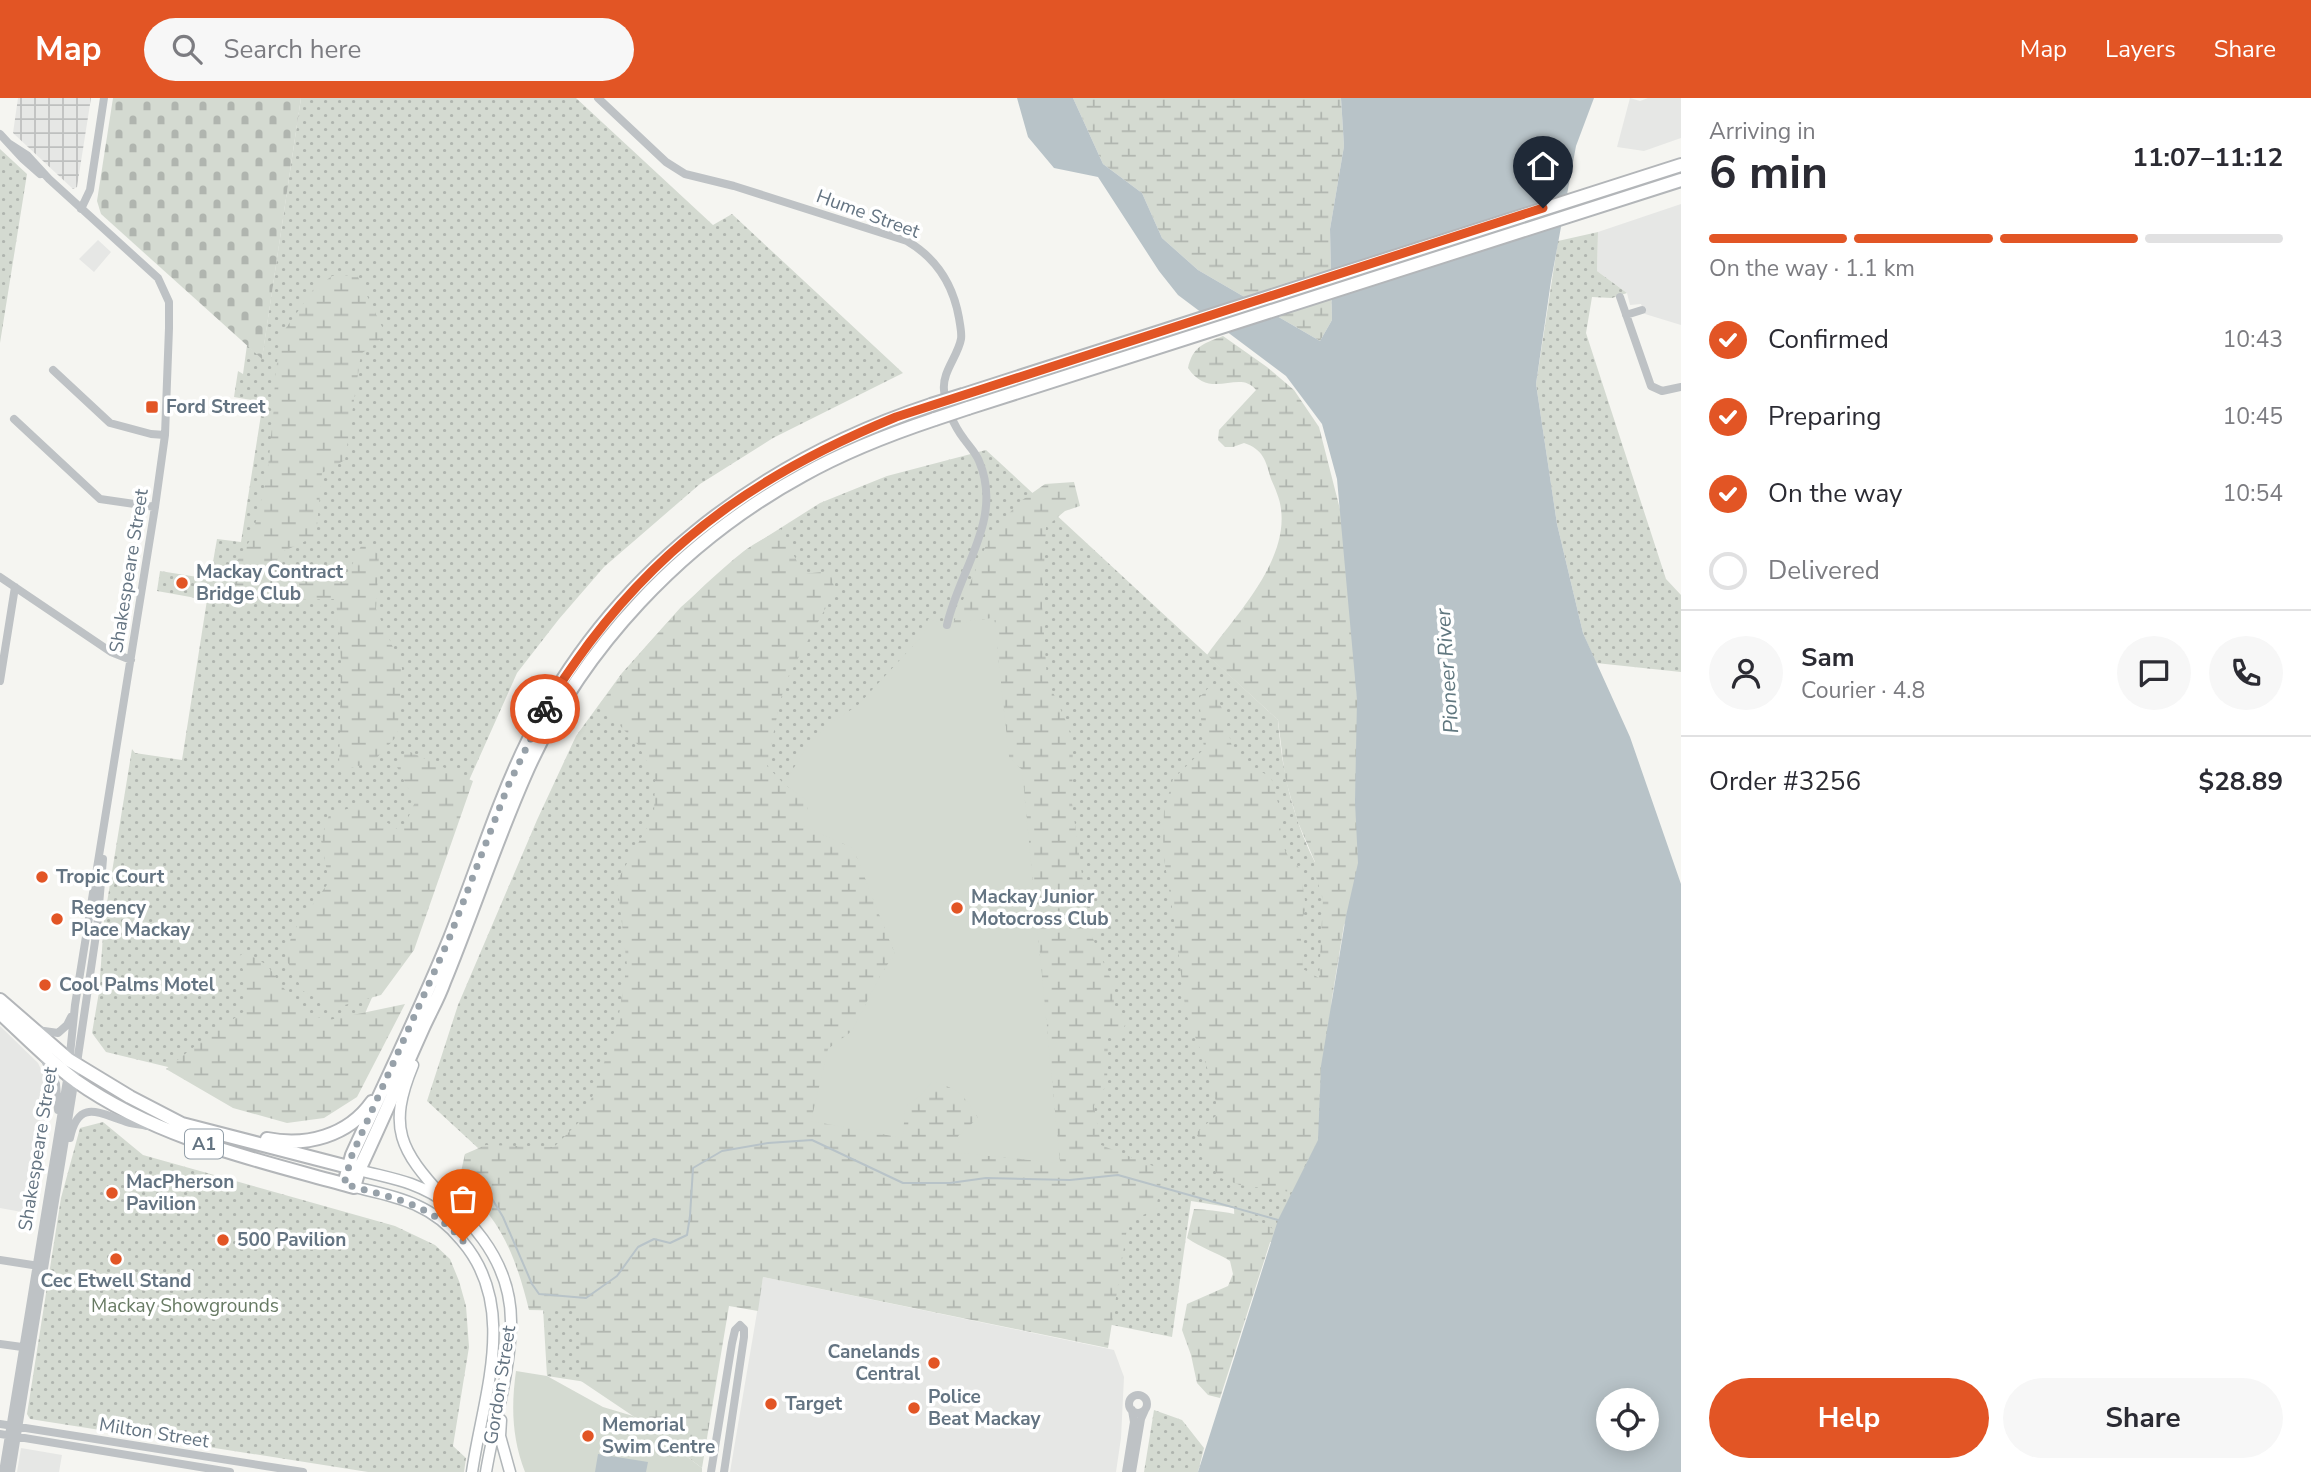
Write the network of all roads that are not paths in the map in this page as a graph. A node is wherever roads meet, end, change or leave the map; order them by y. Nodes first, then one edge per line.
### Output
1 (104, 98) edge
2 (598, 98) edge
3 (0, 134) edge
4 (1681, 165) edge
5 (1681, 180) edge
6 (81, 209) junction
7 (1620, 298) dead end
8 (1642, 310) dead end
9 (1626, 315) junction
10 (52, 369) dead end
11 (1681, 387) edge
12 (14, 418) dead end
13 (165, 435) junction
14 (155, 507) junction
15 (0, 576) edge
16 (15, 587) junction
17 (947, 625) dead end
18 (131, 660) junction
19 (0, 681) edge
20 (104, 831) junction
21 (442, 987) junction
22 (0, 1000) edge
23 (75, 1005) junction
24 (0, 1013) edge
25 (30, 1028) junction
26 (38, 1048) junction
27 (72, 1069) junction
28 (383, 1087) junction
29 (155, 1110) junction
30 (59, 1124) junction
31 (156, 1127) junction
32 (354, 1169) junction
33 (58, 1184) junction
34 (349, 1186) junction
35 (456, 1211) junction
36 (0, 1260) edge
37 (39, 1266) junction
38 (0, 1344) edge
39 (22, 1347) junction
40 (503, 1378) junction
41 (1132, 1410) junction
42 (1145, 1410) junction
43 (9, 1425) edge
44 (8, 1436) edge
45 (237, 1462) junction
46 (248, 1468) edge
47 (3, 1472) edge
48 (11, 1472) edge
49 (230, 1472) edge
50 (235, 1472) edge
51 (303, 1472) edge
52 (472, 1472) edge
53 (486, 1472) edge
54 (510, 1472) edge
55 (711, 1472) edge
56 (724, 1472) edge
57 (1126, 1472) edge
58 (1132, 1472) edge

1 - 6 street
2 - 17 street, Hume Street
3 - 6 street, Shakespeare Street
4 - 28 highway, A1, bridge
5 - 21 highway, A1, bridge
6 - 13 street, Shakespeare Street
7 - 9 street
8 - 9 street
9 - 11 street
10 - 13 street
12 - 14 street
13 - 14 street, Shakespeare Street
14 - 18 street, Shakespeare Street
15 - 16 street
16 - 18 street
16 - 19 street
18 - 20 street, Shakespeare Street
20 - 23 street, Shakespeare Street
20 - 27 street, Shakespeare Street
21 - 32 highway, A1
21 - 35 main road
22 - 25 highway, A1
23 - 25 street
23 - 27 street, Shakespeare Street
24 - 26 highway, A1
25 - 27 highway, A1
26 - 27 highway, A1
26 - 30 street
27 - 29 highway, A1
27 - 30 street, Shakespeare Street
27 - 31 highway, A1
27 - 33 street, Shakespeare Street
28 - 29 highway, A1
28 - 32 highway, A1
29 - 32 highway, A1
30 - 37 street, Shakespeare Street
31 - 33 street
31 - 34 highway, A1
32 - 34 highway, A1
32 - 35 main road, Gordon Street
33 - 37 street, Shakespeare Street
34 - 52 main road, Gordon Street
35 - 40 main road, Gordon Street
36 - 37 street
37 - 39 street, Shakespeare Street
37 - 43 street, Shakespeare Street
38 - 39 street
39 - 43 street, Shakespeare Street
40 - 53 main road, Gordon Street
40 - 54 main road
41 - 42 street
41 - 42 street
41 - 57 street
42 - 58 street
43 - 44 street, Shakespeare Street
43 - 45 street, Milton Street
44 - 47 street, Shakespeare Street
44 - 48 street, Shakespeare Street
44 - 49 street, Milton Street
45 - 46 street, Milton Street
45 - 50 street
46 - 51 street, Milton Street
55 - 56 street

